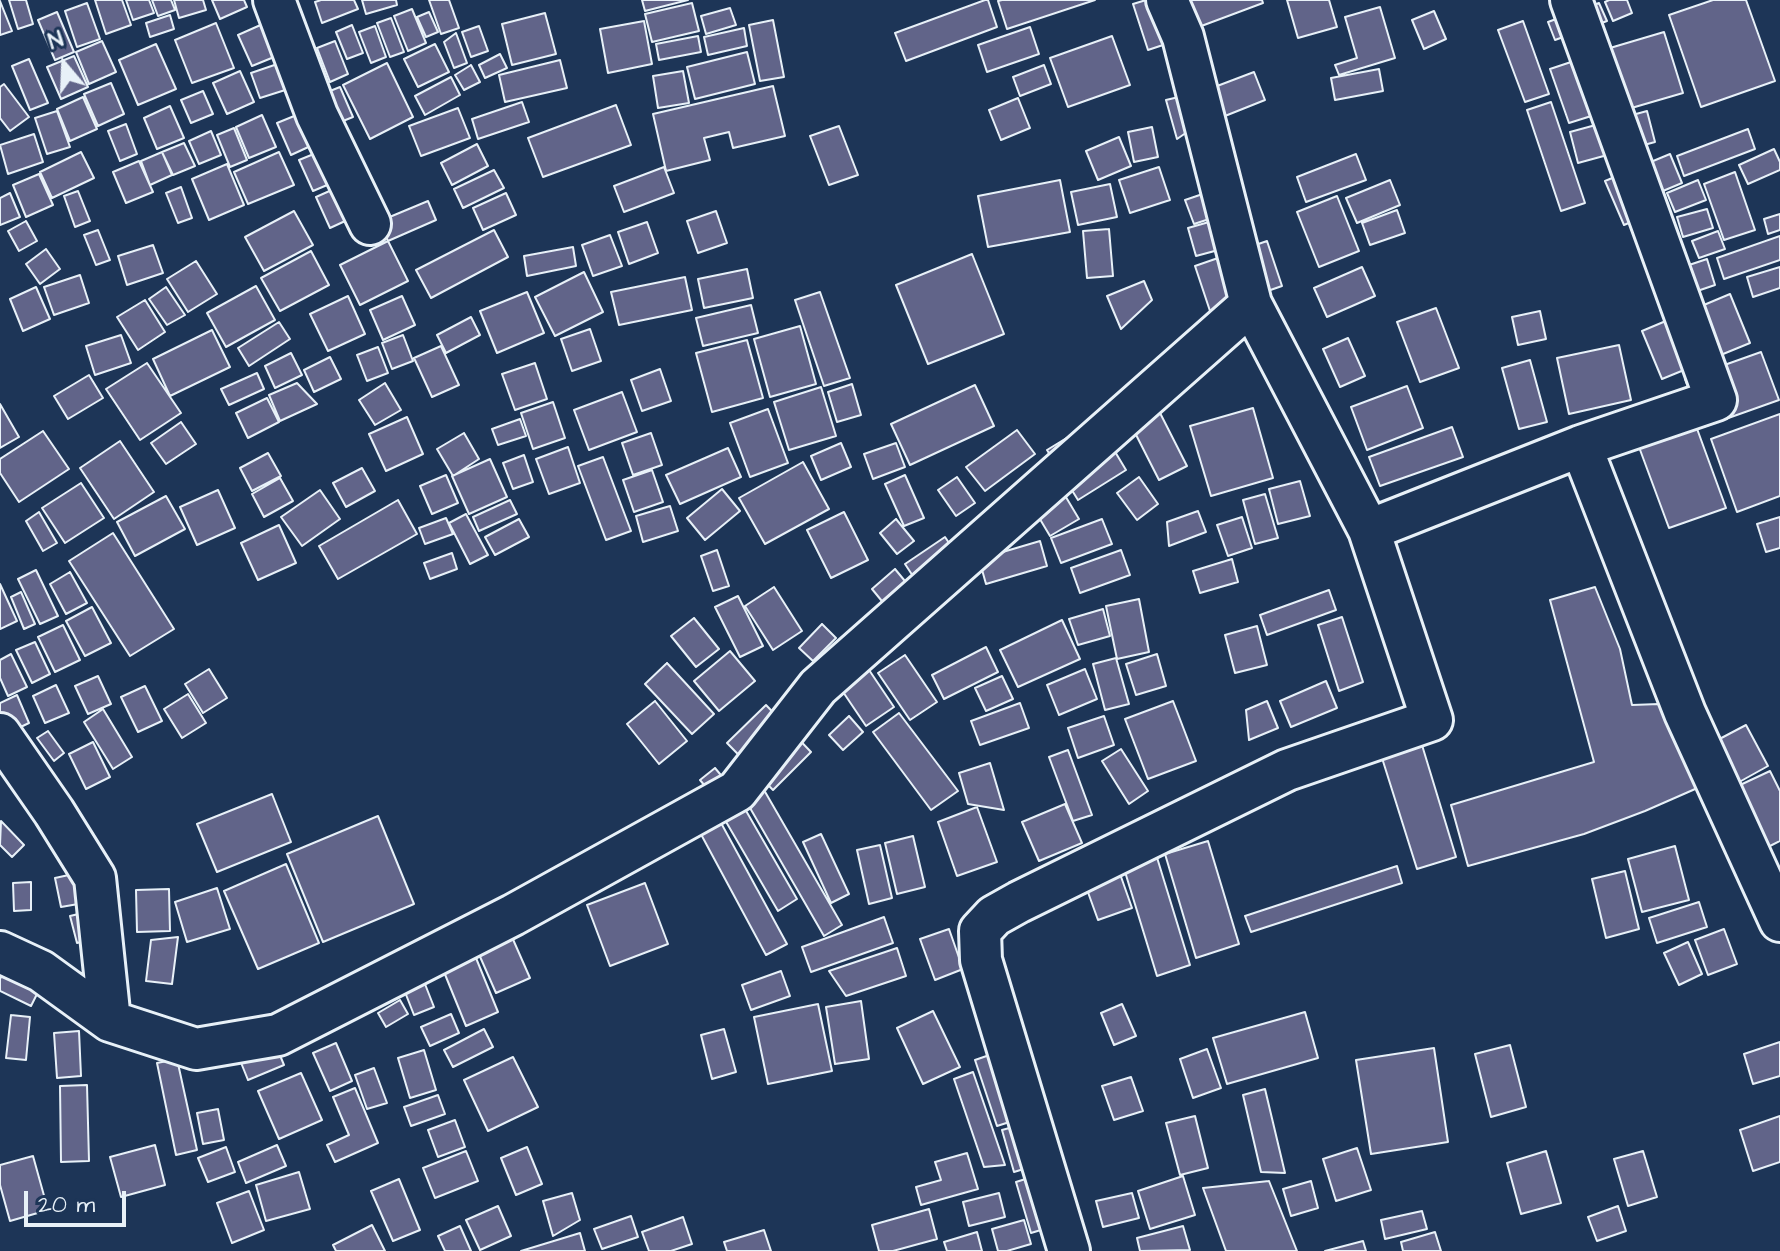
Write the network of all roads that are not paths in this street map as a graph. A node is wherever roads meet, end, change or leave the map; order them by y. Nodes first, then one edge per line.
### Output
1 (274, 0) edge
2 (1167, 0) edge
3 (1571, 0) edge
4 (370, 224) dead end
5 (1251, 304) junction
6 (1581, 446) junction
7 (1369, 530) junction
8 (0, 734) edge
9 (1780, 921) edge
10 (0, 952) edge
11 (110, 1021) junction
12 (1069, 1251) edge

1 - 4 street
2 - 5 street
3 - 6 street
5 - 7 street
5 - 11 street
6 - 7 street
6 - 9 street
7 - 12 street
8 - 11 street
10 - 11 street

